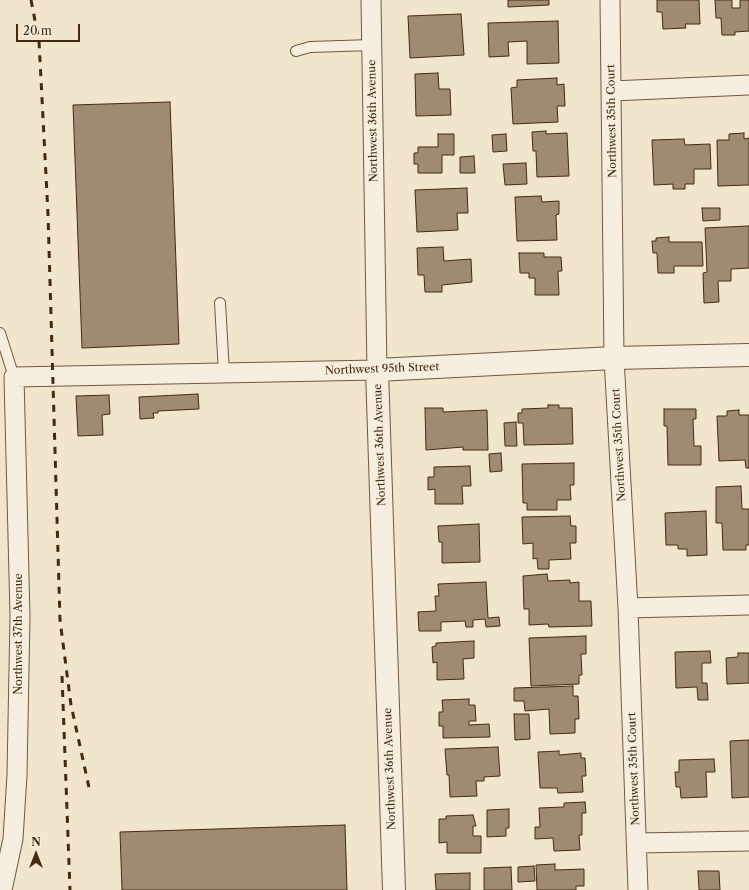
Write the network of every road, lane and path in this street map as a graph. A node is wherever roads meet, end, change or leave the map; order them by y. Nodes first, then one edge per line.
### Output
1 (371, 0) edge
2 (610, 0) edge
3 (372, 45) junction
4 (296, 51) dead end
5 (749, 85) edge
6 (612, 91) junction
7 (220, 303) dead end
8 (0, 334) edge
9 (749, 355) edge
10 (614, 358) junction
11 (377, 370) junction
12 (224, 373) junction
13 (14, 377) junction
14 (749, 605) edge
15 (628, 608) junction
16 (749, 841) edge
17 (636, 843) junction
18 (2, 882) edge
19 (394, 890) edge
20 (638, 890) edge

1 - 3 street, Northwest 36th Avenue
2 - 6 street, Northwest 35th Court
3 - 4 lane
3 - 11 street, Northwest 36th Avenue
5 - 6 street
6 - 10 street, Northwest 35th Court
7 - 12 lane
8 - 13 lane
9 - 10 street, Northwest 95th Street
10 - 11 street, Northwest 95th Street
10 - 15 street, Northwest 35th Court
11 - 12 street, Northwest 95th Street
11 - 19 street, Northwest 36th Avenue
12 - 13 street, Northwest 95th Street
13 - 18 street, Northwest 37th Avenue
14 - 15 street
15 - 17 street, Northwest 35th Court
16 - 17 street
17 - 20 street, Northwest 35th Court

